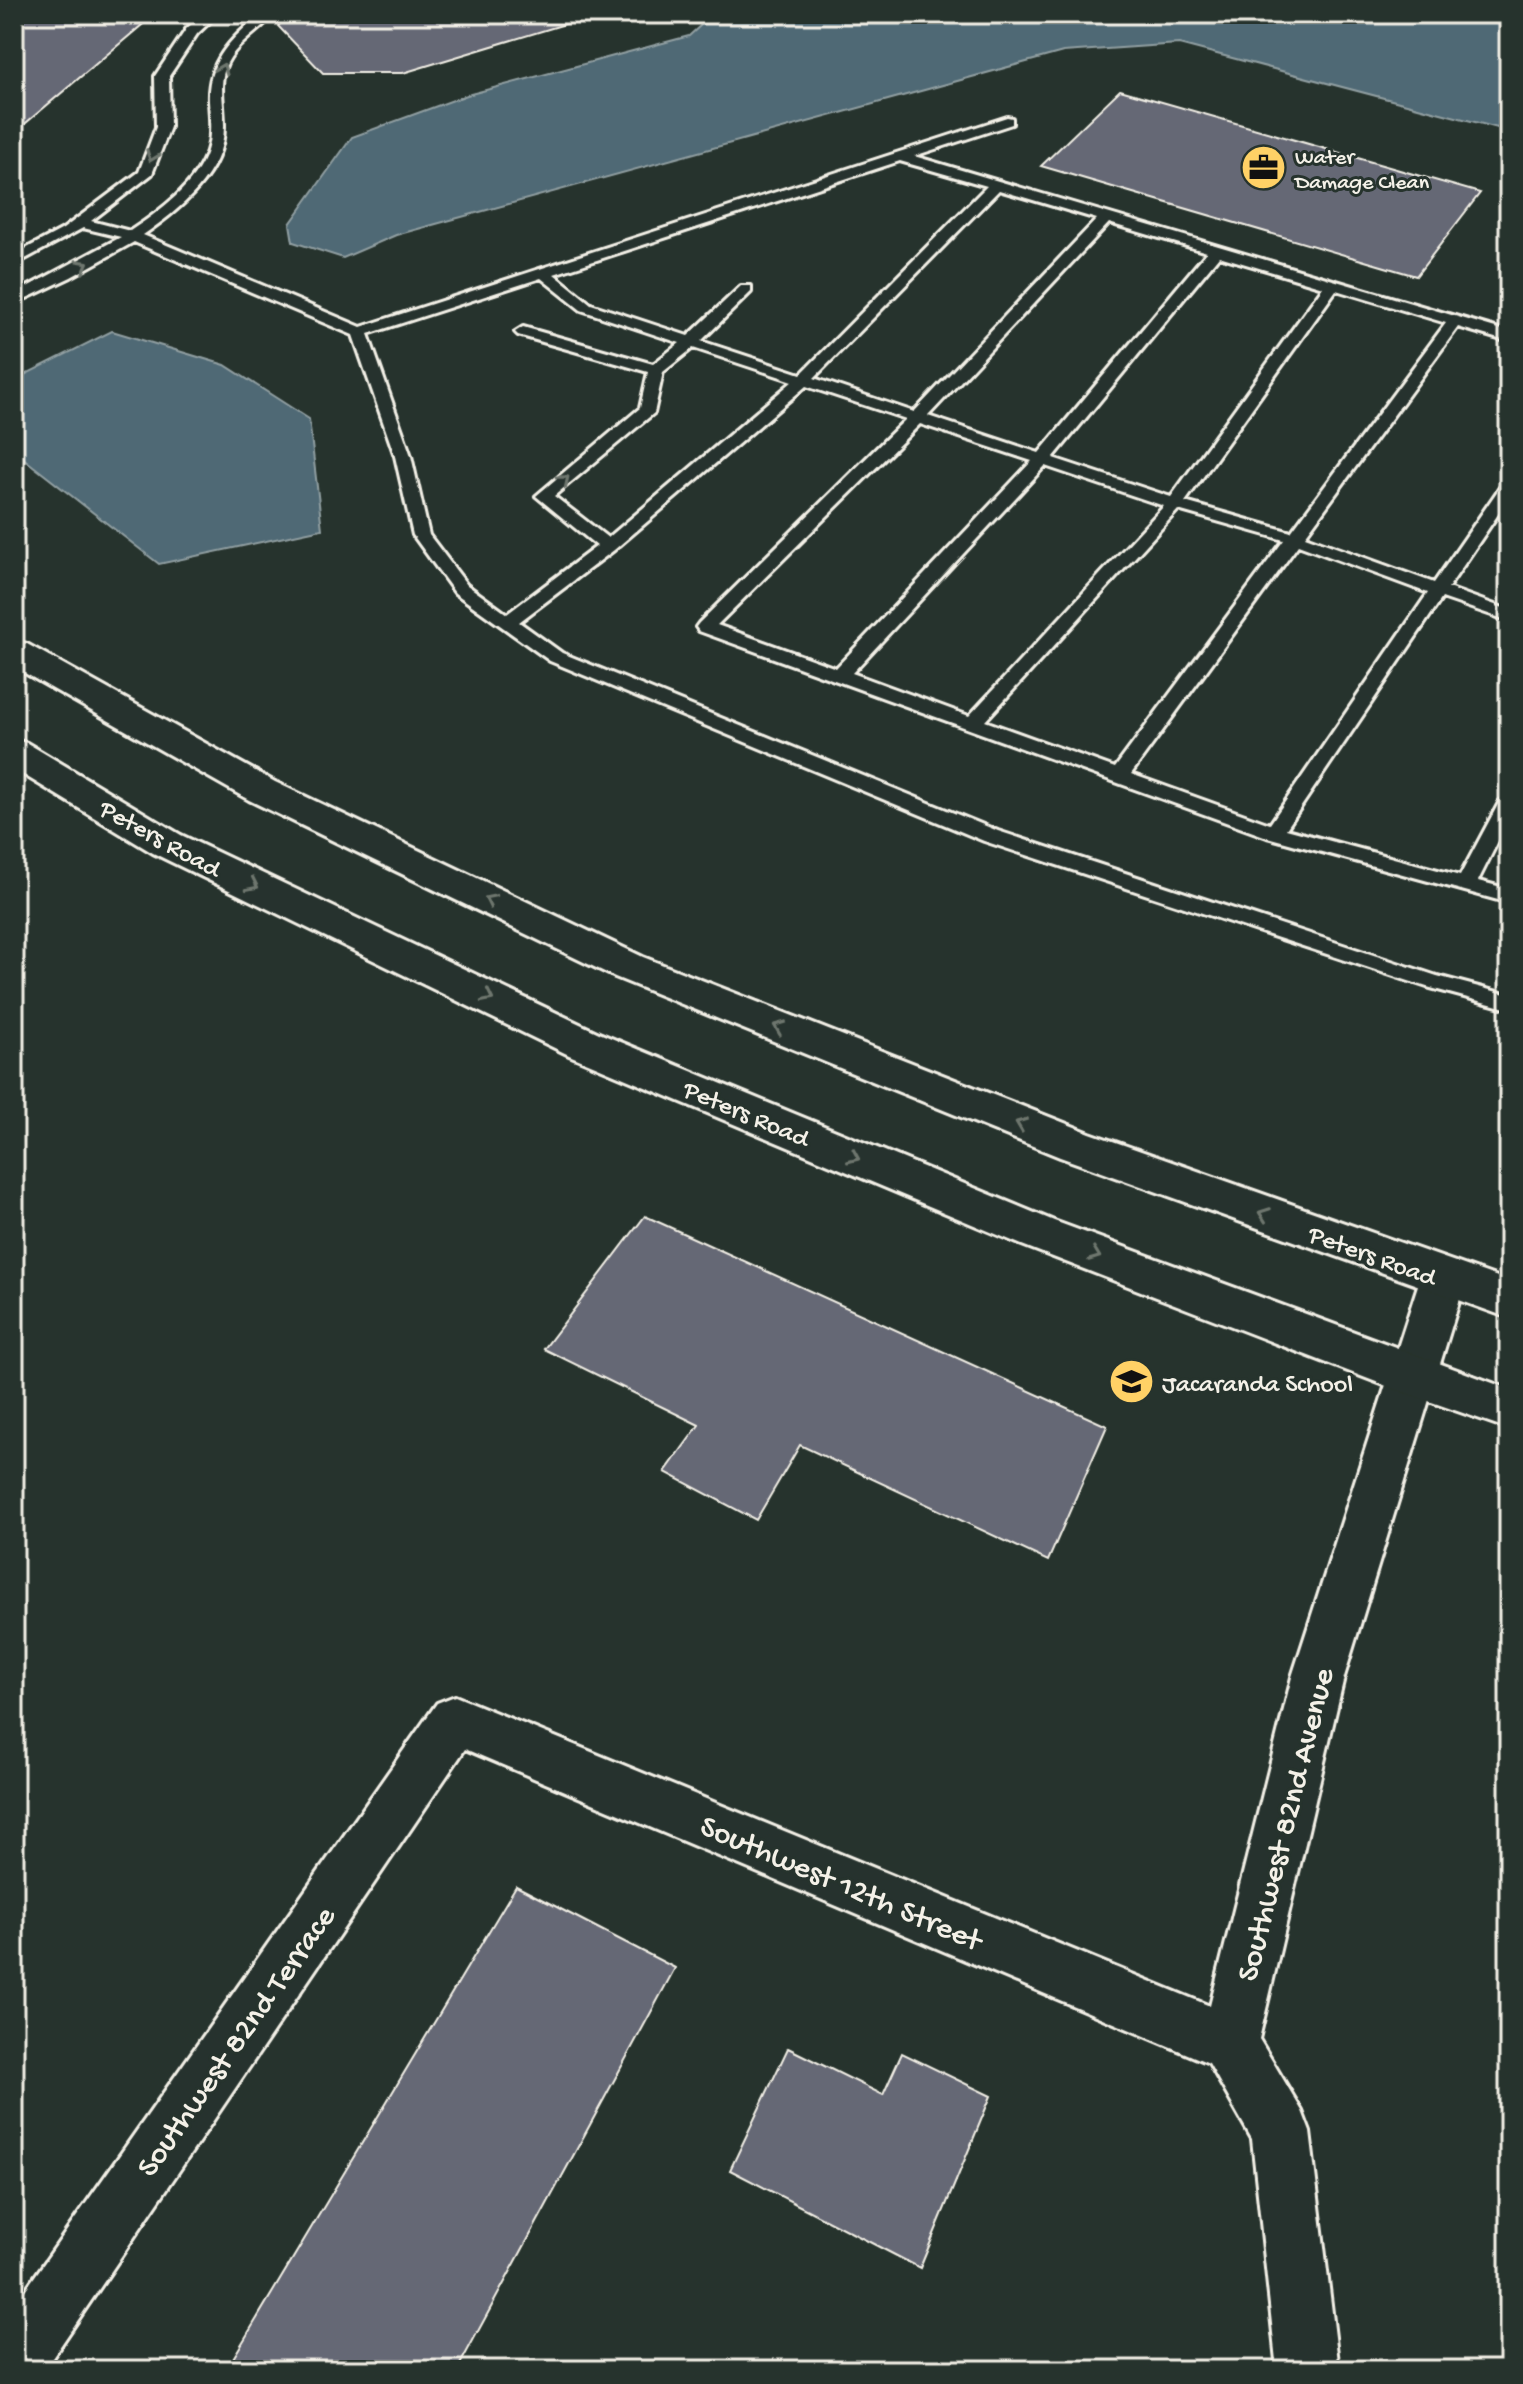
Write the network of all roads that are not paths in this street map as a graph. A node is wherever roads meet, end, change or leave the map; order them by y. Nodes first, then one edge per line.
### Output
1 (212, 14) edge
2 (268, 14) edge
3 (1007, 121) dead end
4 (899, 156) junction
5 (996, 185) junction
6 (1106, 218) junction
7 (81, 223) junction
8 (133, 236) junction
9 (1216, 250) junction
10 (14, 261) edge
11 (543, 272) junction
12 (1332, 285) junction
13 (746, 289) dead end
14 (14, 300) edge
15 (1455, 321) junction
16 (360, 332) junction
17 (523, 332) dead end
18 (1507, 334) edge
19 (691, 342) junction
20 (656, 370) junction
21 (804, 380) junction
22 (917, 418) junction
23 (1042, 460) junction
24 (1509, 486) edge
25 (1175, 504) junction
26 (1294, 538) junction
27 (608, 546) junction
28 (1438, 592) junction
29 (1509, 616) edge
30 (508, 622) junction
31 (14, 652) edge
32 (840, 675) junction
33 (972, 724) junction
34 (14, 752) edge
35 (1119, 776) junction
36 (1509, 801) edge
37 (1274, 832) junction
38 (1466, 884) junction
39 (1509, 896) edge
40 (1509, 1002) edge
41 (1443, 1279) junction
42 (1509, 1300) edge
43 (1414, 1376) junction
44 (1509, 1409) edge
45 (455, 1720) joint
46 (1229, 2043) junction
47 (14, 2360) edge
48 (1308, 2370) edge

1 -> 7 lane
8 -> 2 lane
3 - 4 lane
4 - 5 lane
4 - 11 lane
5 - 6 lane
5 - 21 lane
6 - 9 lane
6 - 22 lane
7 - 8 lane
7 - 10 lane
14 -> 8 lane
8 - 16 lane
9 - 12 lane
9 - 23 lane
11 - 16 lane
11 - 19 lane
12 - 15 lane
12 - 25 lane
13 - 19 lane
15 - 18 lane
15 - 26 lane
16 - 30 lane
17 - 20 lane
19 - 20 lane
19 - 21 lane
27 -> 20 lane
21 - 22 lane
21 - 27 lane
22 - 23 lane
22 - 32 lane
23 - 25 lane
23 - 32 lane
24 - 28 lane
25 - 26 lane
25 - 33 lane
26 - 28 lane
26 - 35 lane
27 - 30 lane
28 - 29 lane
28 - 37 lane
30 - 40 lane
41 -> 31 main road, Peters Road
32 - 33 lane
33 - 35 lane
34 -> 43 main road, Peters Road
35 - 37 lane
36 - 38 lane
37 - 38 lane
38 - 39 lane
41 - 42 main road, Peters Road
41 - 43 main road, Southwest 82nd Avenue
43 - 44 main road, Peters Road
43 - 46 main road, Southwest 82nd Avenue
45 - 46 main road, Southwest 12th Street
45 - 47 main road, Southwest 82nd Terrace
46 - 48 main road

